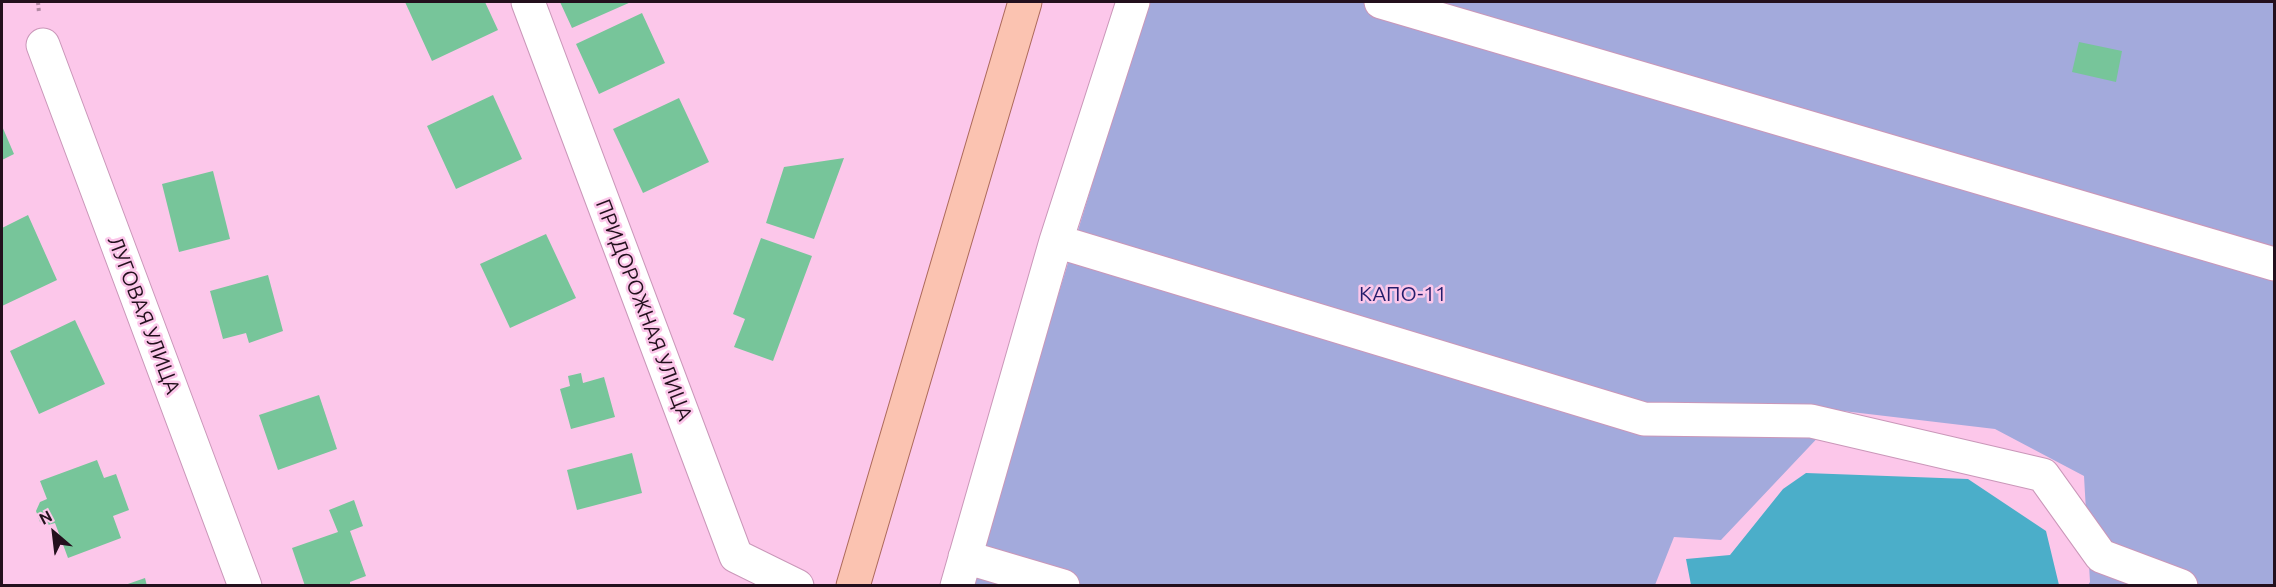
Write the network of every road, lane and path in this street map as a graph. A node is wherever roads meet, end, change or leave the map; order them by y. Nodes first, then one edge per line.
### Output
1 (528, 2) edge
2 (1025, 2) edge
3 (1133, 2) edge
4 (1381, 2) edge
5 (43, 45) dead end
6 (1056, 241) junction
7 (2274, 264) edge
8 (961, 571) edge
9 (245, 585) edge
10 (796, 585) edge
11 (853, 585) edge
12 (1063, 585) edge
13 (2181, 585) edge

1 - 10 street, ПРИДОРОЖНАЯ УЛИЦА
2 - 11 main road
3 - 6 street
4 - 7 street
5 - 9 street, ЛУГОВАЯ УЛИЦА
6 - 8 street
6 - 13 street
8 - 12 street

